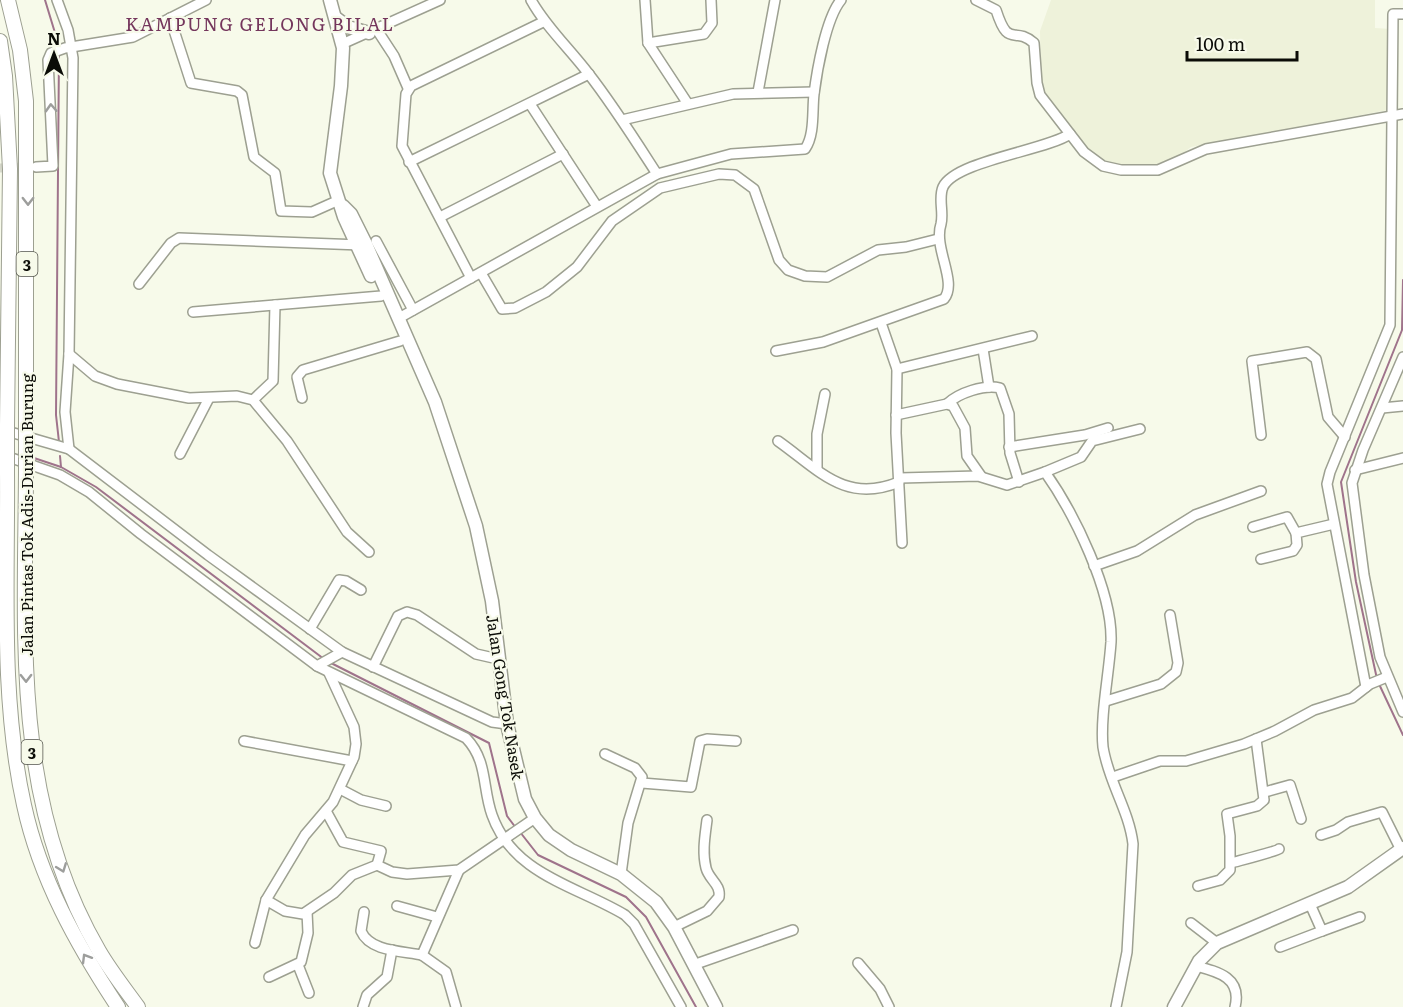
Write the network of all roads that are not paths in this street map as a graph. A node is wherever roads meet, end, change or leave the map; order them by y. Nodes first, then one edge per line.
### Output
1 (8, 0) edge
2 (57, 0) edge
3 (206, 0) edge
4 (330, 0) edge
5 (440, 0) edge
6 (531, 0) edge
7 (645, 0) edge
8 (711, 0) edge
9 (775, 0) edge
10 (841, 0) edge
11 (976, 0) edge
12 (1398, 14) edge
13 (170, 18) junction
14 (336, 18) junction
15 (543, 22) junction
16 (373, 32) junction
17 (0, 41) edge
18 (648, 43) junction
19 (342, 44) junction
20 (68, 48) junction
21 (590, 74) junction
22 (408, 88) junction
23 (758, 92) junction
24 (814, 92) junction
25 (530, 104) junction
26 (688, 104) junction
27 (1403, 114) edge
28 (1391, 115) junction
29 (622, 120) junction
30 (1070, 134) junction
31 (563, 154) junction
32 (410, 162) junction
33 (36, 167) tunnel mouth
34 (657, 174) junction
35 (341, 203) junction
36 (596, 205) junction
37 (440, 217) junction
38 (938, 239) junction
39 (367, 243) junction
40 (481, 273) junction
41 (471, 278) junction
42 (139, 284) dead end
43 (381, 296) junction
44 (275, 305) junction
45 (413, 310) junction
46 (193, 312) dead end
47 (393, 315) junction
48 (880, 323) junction
49 (398, 336) junction
50 (1032, 336) dead end
51 (983, 349) junction
52 (776, 351) dead end
53 (69, 354) junction
54 (1403, 357) edge
55 (897, 369) junction
56 (989, 387) junction
57 (825, 394) dead end
58 (209, 398) junction
59 (302, 398) dead end
60 (253, 400) junction
61 (947, 404) junction
62 (1403, 406) edge
63 (1382, 408) junction
64 (896, 415) junction
65 (1353, 418) junction
66 (1332, 424) junction
67 (3, 427) edge
68 (1108, 428) dead end
69 (1140, 429) dead end
70 (1261, 435) dead end
71 (1345, 437) junction
72 (778, 441) dead end
73 (1009, 447) junction
74 (69, 448) junction
75 (451, 451) junction
76 (0, 454) edge
77 (180, 454) dead end
78 (1403, 458) edge
79 (817, 469) junction
80 (1355, 470) junction
81 (1045, 472) junction
82 (981, 476) junction
83 (899, 480) junction
84 (1019, 482) junction
85 (1261, 491) dead end
86 (1334, 524) junction
87 (1252, 526) dead end
88 (1296, 533) junction
89 (902, 543) dead end
90 (369, 552) dead end
91 (1261, 559) dead end
92 (1094, 566) junction
93 (362, 590) dead end
94 (1170, 615) dead end
95 (310, 629) junction
96 (340, 654) junction
97 (498, 658) junction
98 (324, 667) junction
99 (374, 668) junction
100 (1386, 677) junction
101 (1368, 686) junction
102 (1106, 701) junction
103 (1400, 701) edge
104 (1403, 712) edge
105 (507, 724) junction
106 (1256, 739) junction
107 (244, 741) dead end
108 (736, 741) dead end
109 (605, 754) dead end
110 (352, 761) junction
111 (1113, 777) junction
112 (642, 783) junction
113 (340, 789) junction
114 (1265, 792) junction
115 (386, 806) dead end
116 (326, 811) junction
117 (1301, 819) dead end
118 (708, 820) dead end
119 (530, 821) junction
120 (1321, 835) dead end
121 (508, 837) junction
122 (1279, 849) dead end
123 (1402, 849) edge
124 (1231, 863) junction
125 (377, 865) junction
126 (459, 870) junction
127 (621, 874) junction
128 (1198, 886) dead end
129 (266, 900) junction
130 (1310, 904) junction
131 (397, 906) dead end
132 (307, 912) junction
133 (364, 912) dead end
134 (437, 917) junction
135 (1360, 917) dead end
136 (1191, 923) dead end
137 (674, 927) junction
138 (793, 930) dead end
139 (1322, 931) junction
140 (1217, 943) junction
141 (255, 944) dead end
142 (1280, 947) dead end
143 (392, 950) junction
144 (422, 955) junction
145 (858, 963) dead end
146 (298, 965) junction
147 (693, 965) junction
148 (1196, 966) junction
149 (270, 977) dead end
150 (309, 993) dead end
151 (118, 1007) edge
152 (138, 1007) edge
153 (363, 1007) edge
154 (456, 1007) edge
155 (681, 1007) edge
156 (716, 1007) edge
157 (889, 1007) edge
158 (1116, 1007) edge
159 (1174, 1007) edge
160 (1236, 1007) edge

1 -> 152 main road, Jalan Pintas Tok Adis-Durian Burung / 3, bridge
2 - 20 street
3 - 13 street
4 - 14 main road, Jalan Gong Tok Nasek
5 - 16 street
6 - 15 street
7 - 18 street
8 - 18 street
9 - 23 street
10 - 24 street
11 - 30 street
12 - 28 street
13 - 20 street
13 - 35 street
14 - 16 main road
14 - 19 main road, Jalan Gong Tok Nasek
15 - 21 street
15 - 22 street
16 - 19 street
16 - 22 street
17 - 67 main road, Jalan Pintas Tok Adis-Durian Burung / 3
18 - 26 street
19 - 35 main road, Jalan Gong Tok Nasek
33 -> 20 street
20 - 53 street
21 - 25 street
21 - 29 street
22 - 32 street
23 - 24 street
23 - 26 street
24 - 34 street
25 - 31 street
25 - 32 street
26 - 29 street
27 - 28 street
28 - 30 street
28 - 65 street
29 - 34 street
30 - 38 street
31 - 36 street
31 - 37 street
32 - 37 street
34 - 36 street
35 - 39 main road, Jalan Gong Tok Nasek
36 - 40 street
37 - 41 street
38 - 40 street
38 - 48 street
39 - 42 street
39 - 43 main road, Jalan Gong Tok Nasek
39 - 45 street
39 - 47 main road, Jalan Gong Tok Nasek
40 - 41 street
41 - 45 street
43 - 44 street
43 - 47 main road, Jalan Gong Tok Nasek
44 - 46 street
44 - 60 street
45 - 47 street
47 - 49 main road
47 - 75 main road, Jalan Gong Tok Nasek
48 - 52 street
48 - 55 street
49 - 59 street
49 - 75 main road, Jalan Gong Tok Nasek
50 - 51 street
51 - 55 street
51 - 56 street
53 - 58 street
53 - 74 street
54 - 63 street
55 - 64 street
56 - 61 street
56 - 73 street
57 - 79 street
58 - 60 street
58 - 77 street
60 - 90 street
61 - 64 street
61 - 82 street
62 - 63 street
63 - 80 street
64 - 83 street
65 - 66 street
65 - 71 street
66 - 70 street
66 - 71 street
67 - 74 street
151 -> 67 main road, Jalan Pintas Tok Adis-Durian Burung / 3, bridge
68 - 73 street
69 - 81 street
71 - 86 street
72 - 79 street
73 - 84 street
74 - 95 street
75 - 97 main road, Jalan Gong Tok Nasek
76 - 98 street
78 - 80 street
79 - 83 street
80 - 100 street
81 - 84 street
81 - 92 street
82 - 83 street
82 - 84 street
83 - 89 street
85 - 92 street
86 - 88 street
86 - 101 street
87 - 88 street
88 - 91 street
92 - 102 street
93 - 95 street
94 - 102 street
95 - 96 street
96 - 98 street
96 - 99 street
97 - 99 street
97 - 105 main road, Jalan Gong Tok Nasek
98 - 110 street
98 - 121 street
99 - 105 street
100 - 101 street
100 - 103 street
101 - 106 street
102 - 111 street
103 - 104 street
105 - 119 main road, Jalan Gong Tok Nasek
106 - 111 street
106 - 114 street
107 - 110 street
108 - 112 street
109 - 112 street
110 - 113 street
111 - 158 street
112 - 127 street
113 - 115 street
113 - 116 street
114 - 117 street
114 - 124 street
116 - 125 street
116 - 129 street
118 - 137 street
119 - 121 street
119 - 127 main road, Jalan Gong Tok Nasek
120 - 123 street
121 - 126 street
121 - 155 street
122 - 124 street
123 - 130 main road
124 - 128 street
125 - 126 street
125 - 132 street
126 - 134 street
127 - 137 main road, Jalan Gong Tok Nasek
129 - 132 street
129 - 141 street
130 - 139 street
130 - 140 main road
131 - 134 street
132 - 146 street
133 - 143 street
134 - 144 street
135 - 139 street
136 - 140 street
137 - 147 main road, Jalan Gong Tok Nasek
138 - 147 street
139 - 142 street
140 - 148 main road
143 - 144 street
143 - 153 street
144 - 154 street
145 - 157 street
146 - 149 street
146 - 150 street
147 - 156 main road, Jalan Gong Tok Nasek
148 - 159 main road
148 - 160 street

